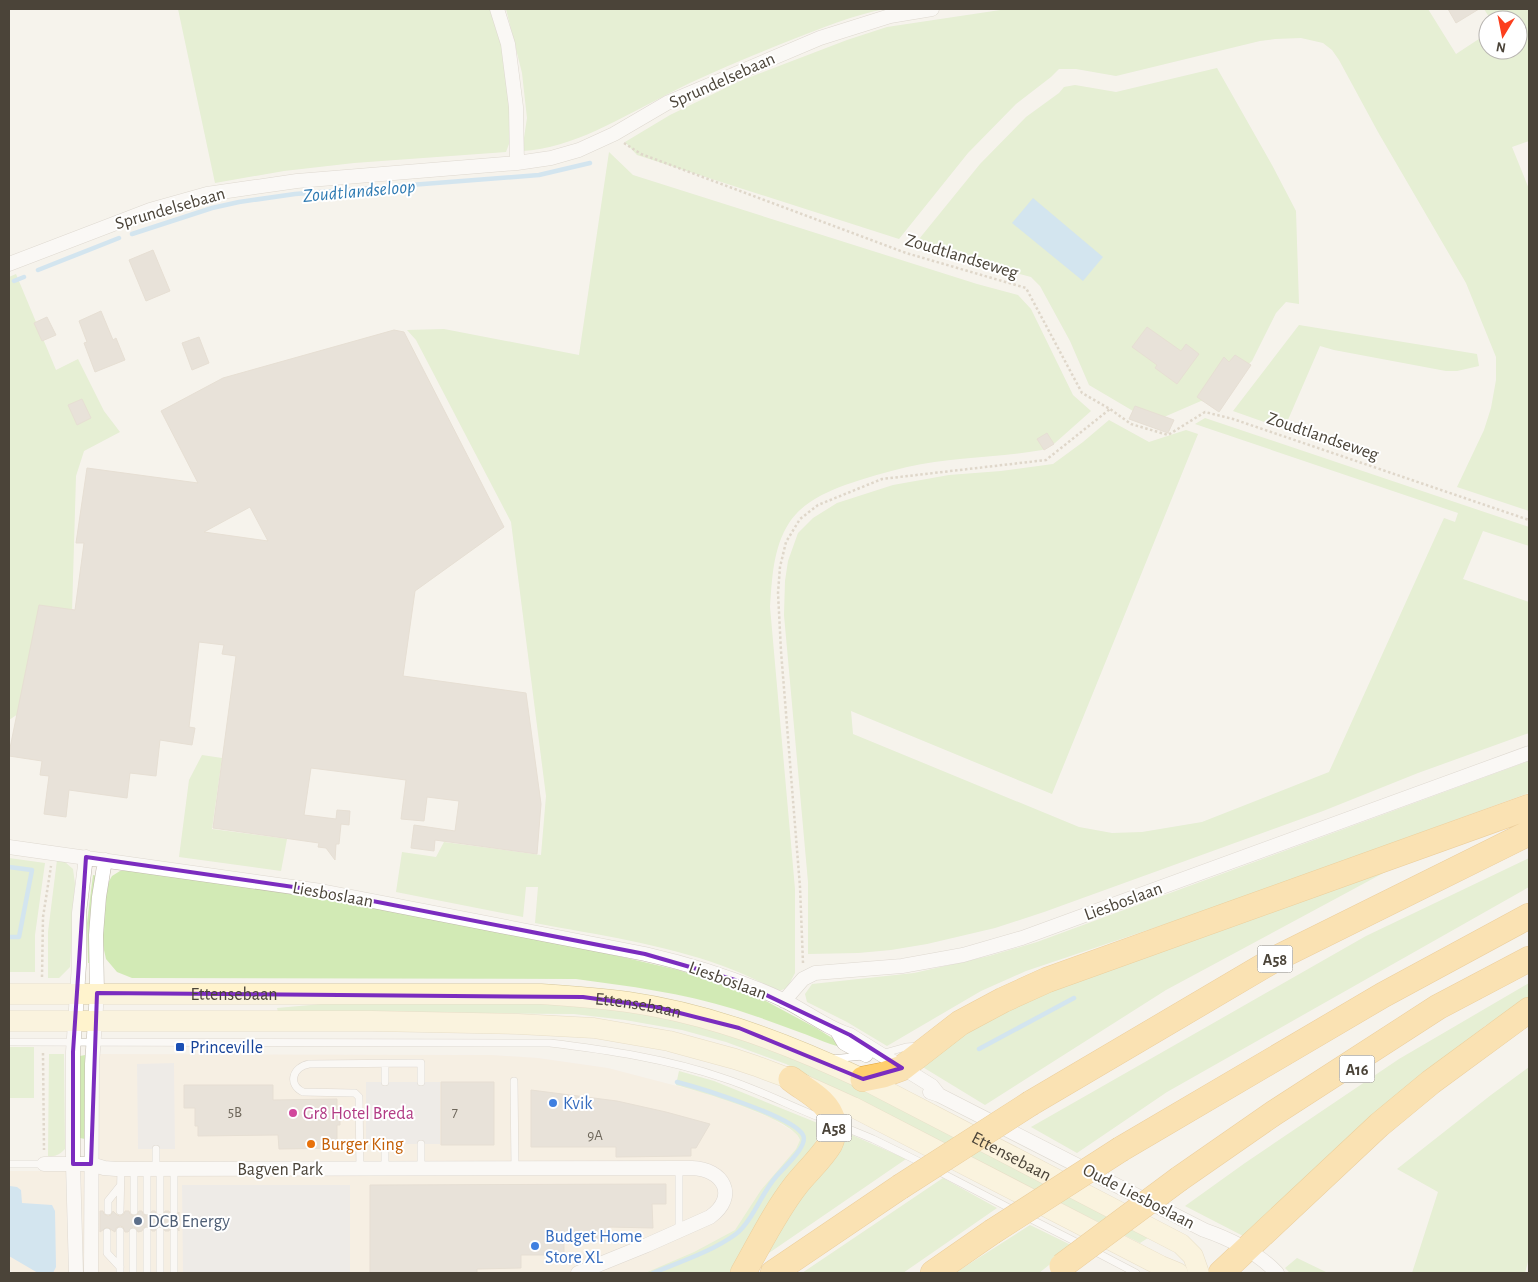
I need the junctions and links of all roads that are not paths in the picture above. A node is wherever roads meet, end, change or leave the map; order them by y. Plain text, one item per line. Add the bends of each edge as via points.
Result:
1 (497, 9) edge
2 (932, 9) edge
3 (517, 163) junction
4 (9, 264) edge
5 (1529, 753) edge
6 (1529, 807) edge
7 (1529, 833) edge
8 (9, 846) edge
9 (86, 857) junction
10 (105, 860) junction
11 (1529, 916) edge
12 (1529, 960) edge
13 (87, 993) junction
14 (9, 994) edge
15 (784, 1001) junction
16 (1529, 1010) edge
17 (9, 1020) edge
18 (85, 1021) junction
19 (9, 1042) edge
20 (74, 1042) junction
21 (93, 1042) junction
22 (381, 1064) junction
23 (881, 1066) junction
24 (791, 1079) junction
25 (514, 1081) dead end
26 (385, 1082) dead end
27 (421, 1082) dead end
28 (833, 1123) junction
29 (385, 1144) dead end
30 (421, 1144) dead end
31 (156, 1149) dead end
32 (9, 1164) edge
33 (44, 1164) joint
34 (72, 1164) junction
35 (91, 1164) junction
36 (385, 1168) junction
37 (421, 1168) junction
38 (515, 1168) junction
39 (679, 1168) junction
40 (149, 1169) junction
41 (360, 1169) junction
42 (120, 1186) junction
43 (108, 1211) dead end
44 (120, 1211) dead end
45 (134, 1211) dead end
46 (147, 1211) dead end
47 (160, 1211) dead end
48 (174, 1211) dead end
49 (147, 1231) dead end
50 (174, 1231) dead end
51 (679, 1231) junction
52 (108, 1232) dead end
53 (120, 1232) dead end
54 (134, 1232) dead end
55 (160, 1232) dead end
56 (1243, 1254) junction
57 (120, 1270) edge
58 (1065, 1271) edge
59 (76, 1273) edge
60 (91, 1273) edge
61 (133, 1273) edge
62 (147, 1273) edge
63 (160, 1273) edge
64 (174, 1273) edge
65 (578, 1273) edge
66 (743, 1273) edge
67 (773, 1273) edge
68 (933, 1273) edge
69 (1136, 1273) edge
70 (1178, 1273) edge
71 (1199, 1273) edge
72 (1221, 1273) edge
73 (1270, 1273) edge
74 (1277, 1273) edge

1 - 3 street via 508,44 516,107
2 - 3 street, Sprundelsebaan via 882,19 820,38 668,103 579,150
3 - 4 street, Sprundelsebaan via 297,181 207,194 150,210
5 - 15 street, Liesboslaan via 1022,938 963,955 902,966 815,973 803,979
6 - 23 highway via 1047,980 960,1023 932,1046
7 - 67 highway, A58, bridge via 1277,958 1031,1103
8 - 9 street, Liesboslaan
9 - 10 street, Liesboslaan
9 - 13 street via 79,913
10 - 13 street
10 - 15 street, Liesboslaan via 320,891 645,954 735,980
11 - 68 highway, bridge via 1383,994 1121,1149
12 - 58 highway, bridge via 1438,1007 1274,1113
13 - 14 main road, Ettensebaan
13 - 18 street
13 - 18 street
13 - 23 main road, Ettensebaan via 583,997 638,1004 717,1022 758,1034 822,1060
15 - 23 street, Oude Liesboslaan via 850,1035
16 - 56 highway via 1379,1125
17 - 18 main road, Ettensebaan
18 - 20 street
18 - 21 street
18 - 24 main road, Ettensebaan via 372,1021 572,1026 691,1046
19 - 20 lane
20 - 21 lane
20 - 34 street
21 - 28 lane via 550,1043 612,1052 711,1074
21 - 35 street
22 - 26 lane
22 - 27 lane via 421,1064
22 - 41 lane via 306,1064 298,1068 294,1078 296,1087 303,1092 357,1095
23 - 56 street, Oude Liesboslaan via 1204,1230 1220,1245
23 - 71 main road, Ettensebaan via 1182,1244 1193,1256
24 - 28 highway, A58 via 820,1100
24 - 70 main road, Ettensebaan via 886,1123
25 - 38 lane
28 - 66 highway, A58 via 830,1144 784,1203
28 - 69 lane via 894,1148
29 - 36 lane
30 - 37 lane
31 - 40 lane
32 - 33 lane, Bagven Park
33 - 34 street, Bagven Park
34 - 35 street, Bagven Park
34 - 59 street
35 - 40 street, Bagven Park via 104,1168
35 - 60 street
36 - 37 street, Bagven Park
36 - 41 street, Bagven Park
37 - 38 street, Bagven Park
38 - 39 street, Bagven Park
39 - 51 lane
39 - 51 street, Bagven Park via 706,1170 722,1182 726,1193 722,1206 714,1213
40 - 41 street, Bagven Park
40 - 42 lane
40 - 45 lane
40 - 46 lane
40 - 47 lane
40 - 48 lane
42 - 43 lane via 108,1201
42 - 44 lane
49 - 62 lane
50 - 64 lane
51 - 65 street, Bagven Park
52 - 57 lane via 108,1253
53 - 57 lane
54 - 61 lane
55 - 63 lane
56 - 72 highway
56 - 73 street, Oude Liesboslaan
56 - 74 street, Oude Liesboslaan via 1269,1264

